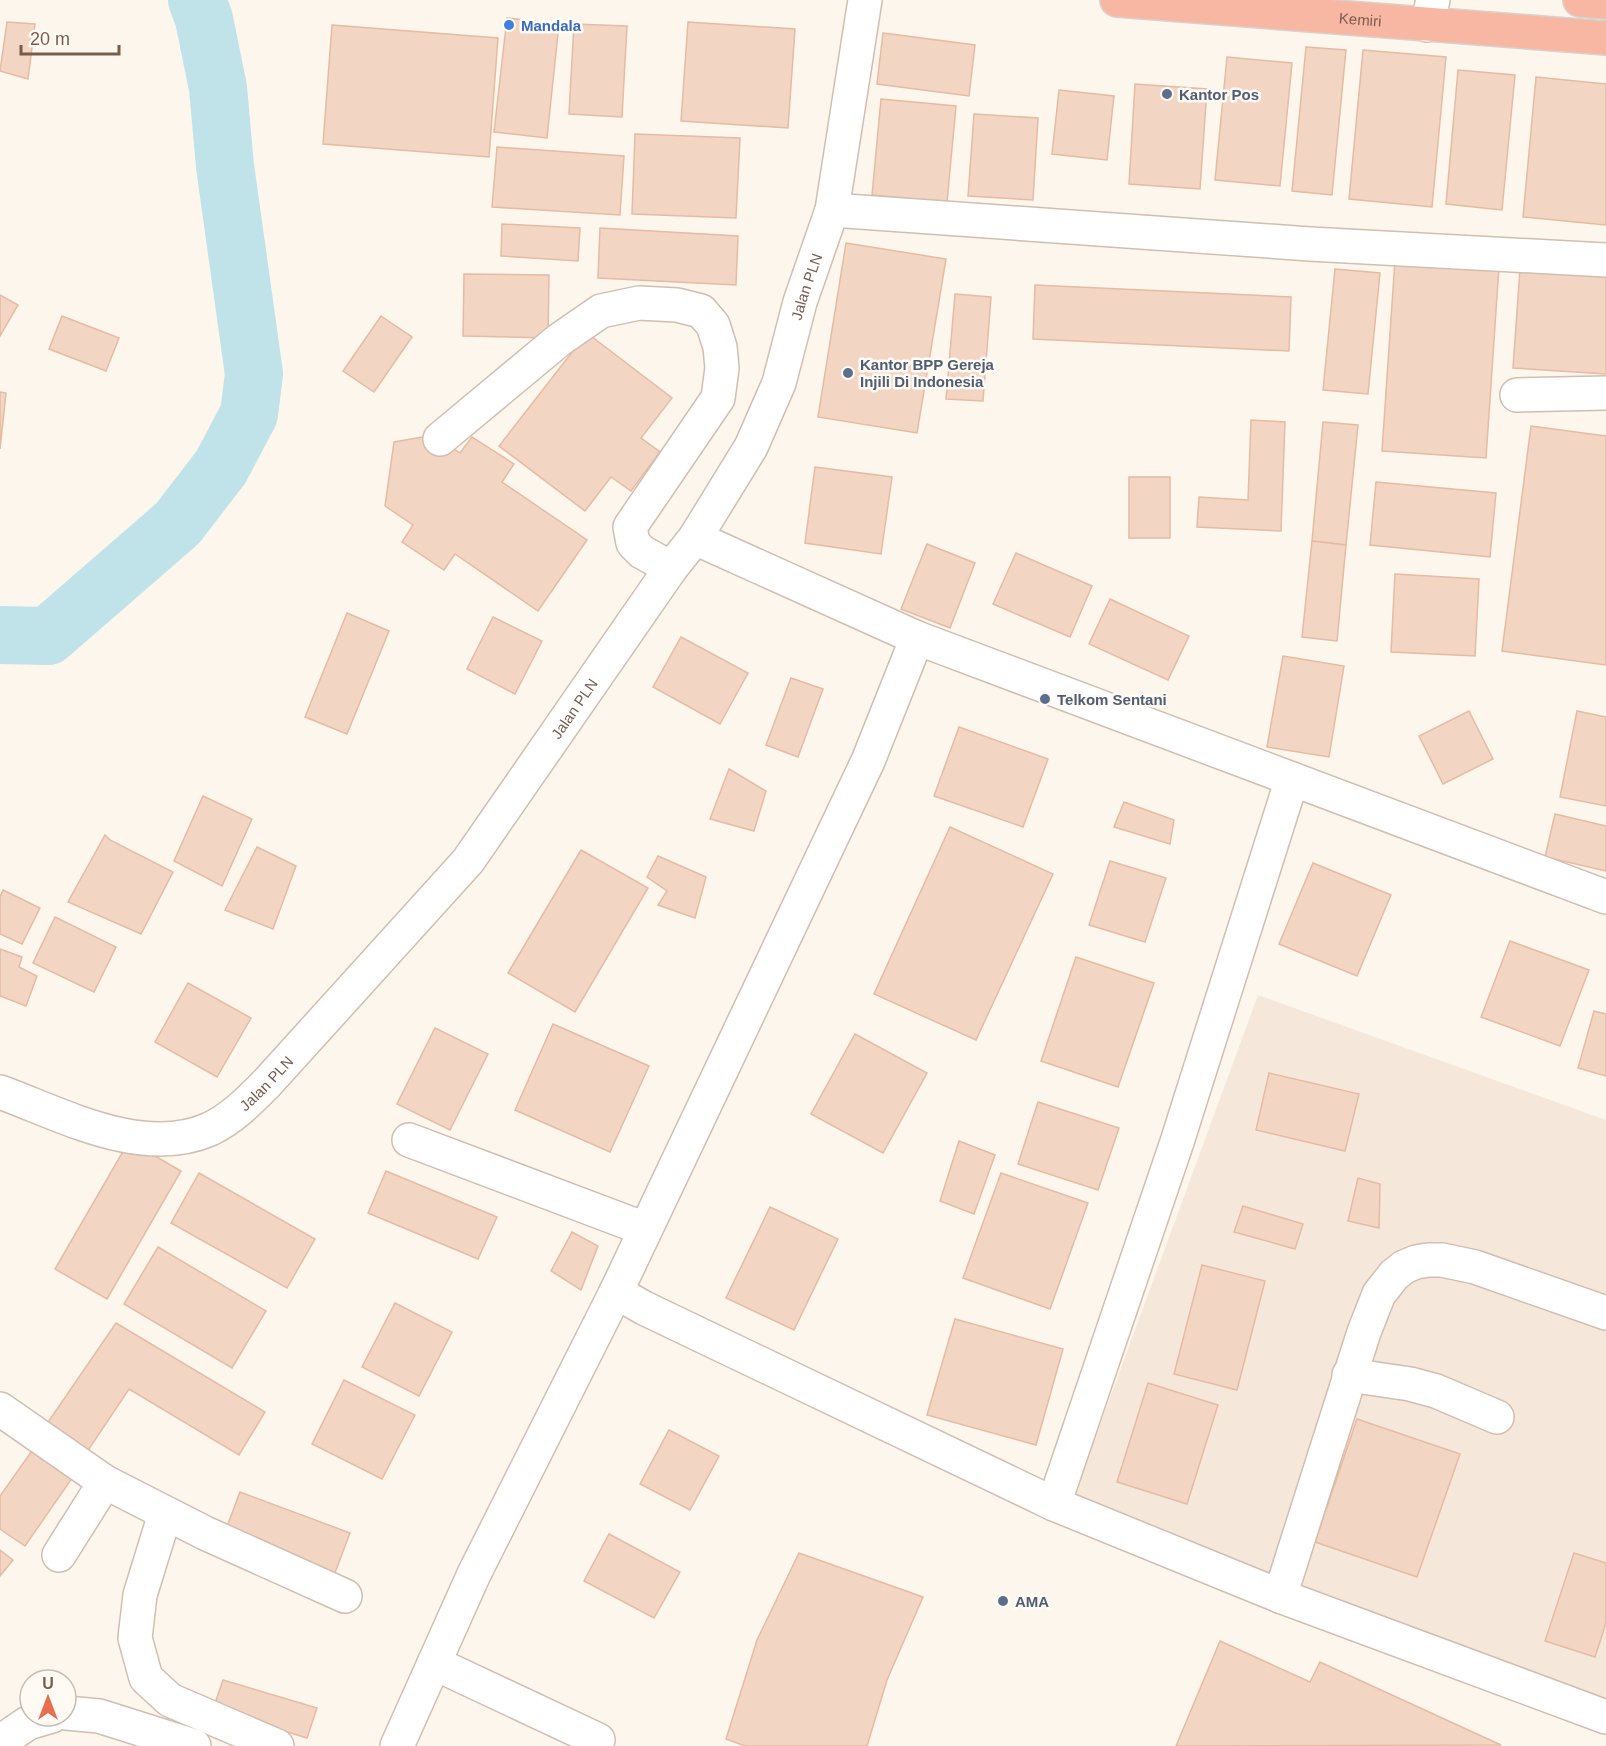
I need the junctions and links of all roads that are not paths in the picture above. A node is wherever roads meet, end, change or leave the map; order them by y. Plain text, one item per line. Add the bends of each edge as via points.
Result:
1 (865, 0) edge
2 (1117, 0) edge
3 (1580, 0) edge
4 (1606, 2) edge
5 (1430, 13) edge
6 (1606, 38) edge
7 (832, 210) junction
8 (1606, 260) edge
9 (1606, 393) edge
10 (1517, 395) dead end
11 (440, 439) dead end
12 (695, 538) junction
13 (671, 568) junction
14 (917, 638) junction
15 (1292, 779) junction
16 (1606, 897) edge
17 (0, 1092) edge
18 (409, 1140) dead end
19 (645, 1229) junction
20 (616, 1292) junction
21 (1606, 1313) edge
22 (1349, 1375) junction
23 (0, 1409) edge
24 (1497, 1417) dead end
25 (105, 1482) junction
26 (1054, 1504) junction
27 (165, 1514) junction
28 (59, 1556) dead end
29 (345, 1596) dead end
30 (1280, 1596) junction
31 (434, 1663) junction
32 (78, 1714) edge
33 (1606, 1717) edge
34 (21, 1728) edge
35 (0, 1742) edge
36 (194, 1746) edge
37 (277, 1746) edge
38 (397, 1746) edge
39 (595, 1746) edge

1 - 7 street, Jalan PLN
2 - 5 highway, Kemiri
3 - 4 highway
5 - 6 highway, Kemiri
7 - 8 street
7 - 12 street, Jalan PLN via 800,302 779,383 751,447
9 - 10 street
11 - 13 street via 559,340 602,311 639,303 701,311 713,325 720,347 718,398 630,527 633,543
12 - 13 street, Jalan PLN
12 - 14 street
13 - 17 street, Jalan PLN via 468,861 235,1114 210,1129 171,1139 139,1139
14 - 15 street
14 - 19 street via 868,761
15 - 16 street
15 - 26 street via 1177,1142
18 - 19 street
19 - 20 street
20 - 26 street
20 - 31 street via 474,1574
21 - 22 street via 1475,1267 1442,1260 1416,1262 1394,1275 1379,1294
22 - 24 street via 1436,1391
22 - 30 street
23 - 25 street
25 - 27 street
25 - 28 street
26 - 30 street
27 - 29 street
27 - 37 street via 140,1594 135,1638 146,1678 170,1700
30 - 33 street
31 - 38 street
31 - 39 street via 598,1740
32 - 36 street via 99,1716
34 - 35 street

